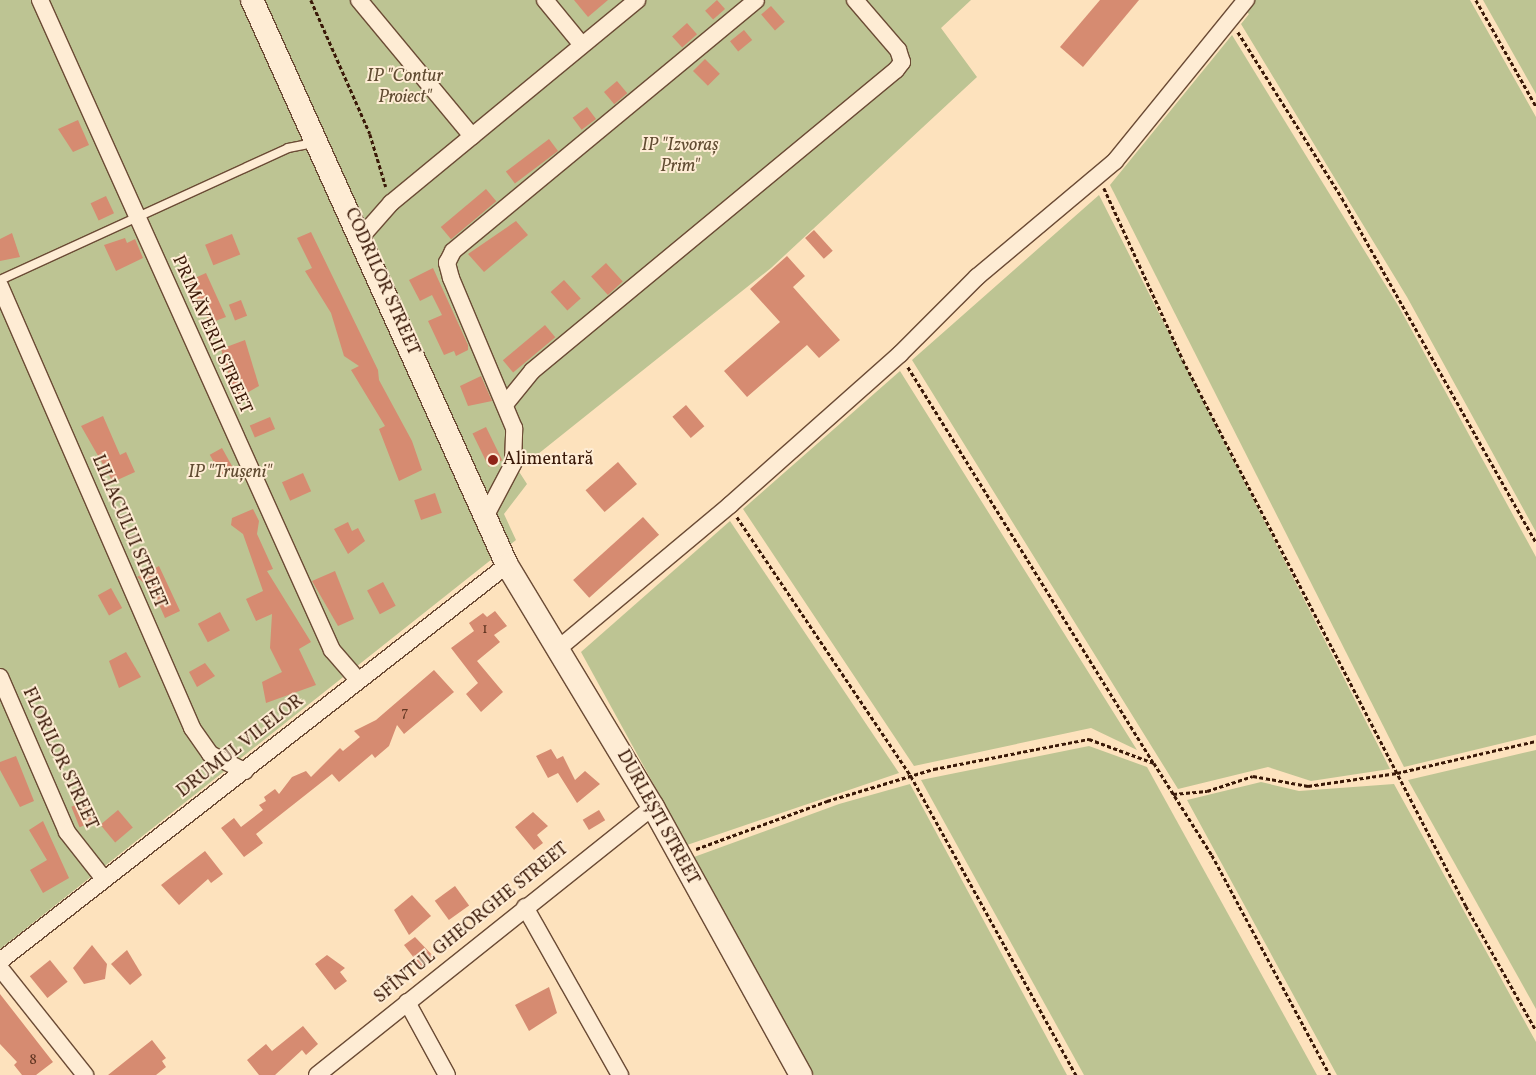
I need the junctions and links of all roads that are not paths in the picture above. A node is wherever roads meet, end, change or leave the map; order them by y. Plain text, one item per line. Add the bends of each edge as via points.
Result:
1 (40, 0) edge
2 (252, 0) edge
3 (359, 0) edge
4 (545, 0) edge
5 (637, 0) edge
6 (756, 0) edge
7 (855, 0) edge
8 (1246, 0) edge
9 (582, 45) junction
10 (472, 136) junction
11 (317, 143) junction
12 (137, 221) junction
13 (362, 236) junction
14 (0, 280) edge
15 (0, 286) edge
16 (507, 402) junction
17 (485, 517) junction
18 (507, 565) junction
19 (559, 648) junction
20 (0, 678) edge
21 (357, 679) junction
22 (245, 771) junction
23 (653, 806) junction
24 (104, 879) junction
25 (525, 907) junction
26 (0, 962) edge
27 (0, 968) edge
28 (407, 1002) junction
29 (85, 1075) edge
30 (317, 1075) edge
31 (447, 1075) edge
32 (620, 1075) edge
33 (801, 1075) edge

1 - 12 street, PRIMĂVERII STREET
2 - 11 street, CODRILOR STREET
3 - 10 street
4 - 9 street
5 - 9 street
6 - 16 street via 453,251 446,263 451,278
7 - 16 street via 898,50 902,62 896,70 532,371
8 - 19 street via 1098,175 977,277 900,354 730,505
9 - 10 street
10 - 13 street via 391,203
11 - 12 lane via 288,148
11 - 13 street, CODRILOR STREET
12 - 14 lane
12 - 21 street, PRIMĂVERII STREET via 332,650
13 - 17 street, CODRILOR STREET
15 - 22 street, LILIACULUI STREET via 192,728 210,754
16 - 17 street via 514,428 512,464
17 - 18 street, CODRILOR STREET
18 - 19 street, DURLEȘTI STREET
18 - 21 street, DRUMUL VILELOR
19 - 23 street, DURLEȘTI STREET
20 - 24 street, FLORILOR STREET via 67,832
21 - 22 street, DRUMUL VILELOR
22 - 24 street, DRUMUL VILELOR
23 - 25 street, SFÎNTUL GHEORGHE STREET
23 - 33 street, DURLEȘTI STREET
24 - 26 street, DRUMUL VILELOR
25 - 28 street, SFÎNTUL GHEORGHE STREET
25 - 32 street
27 - 29 street
28 - 30 street, SFÎNTUL GHEORGHE STREET
28 - 31 street

